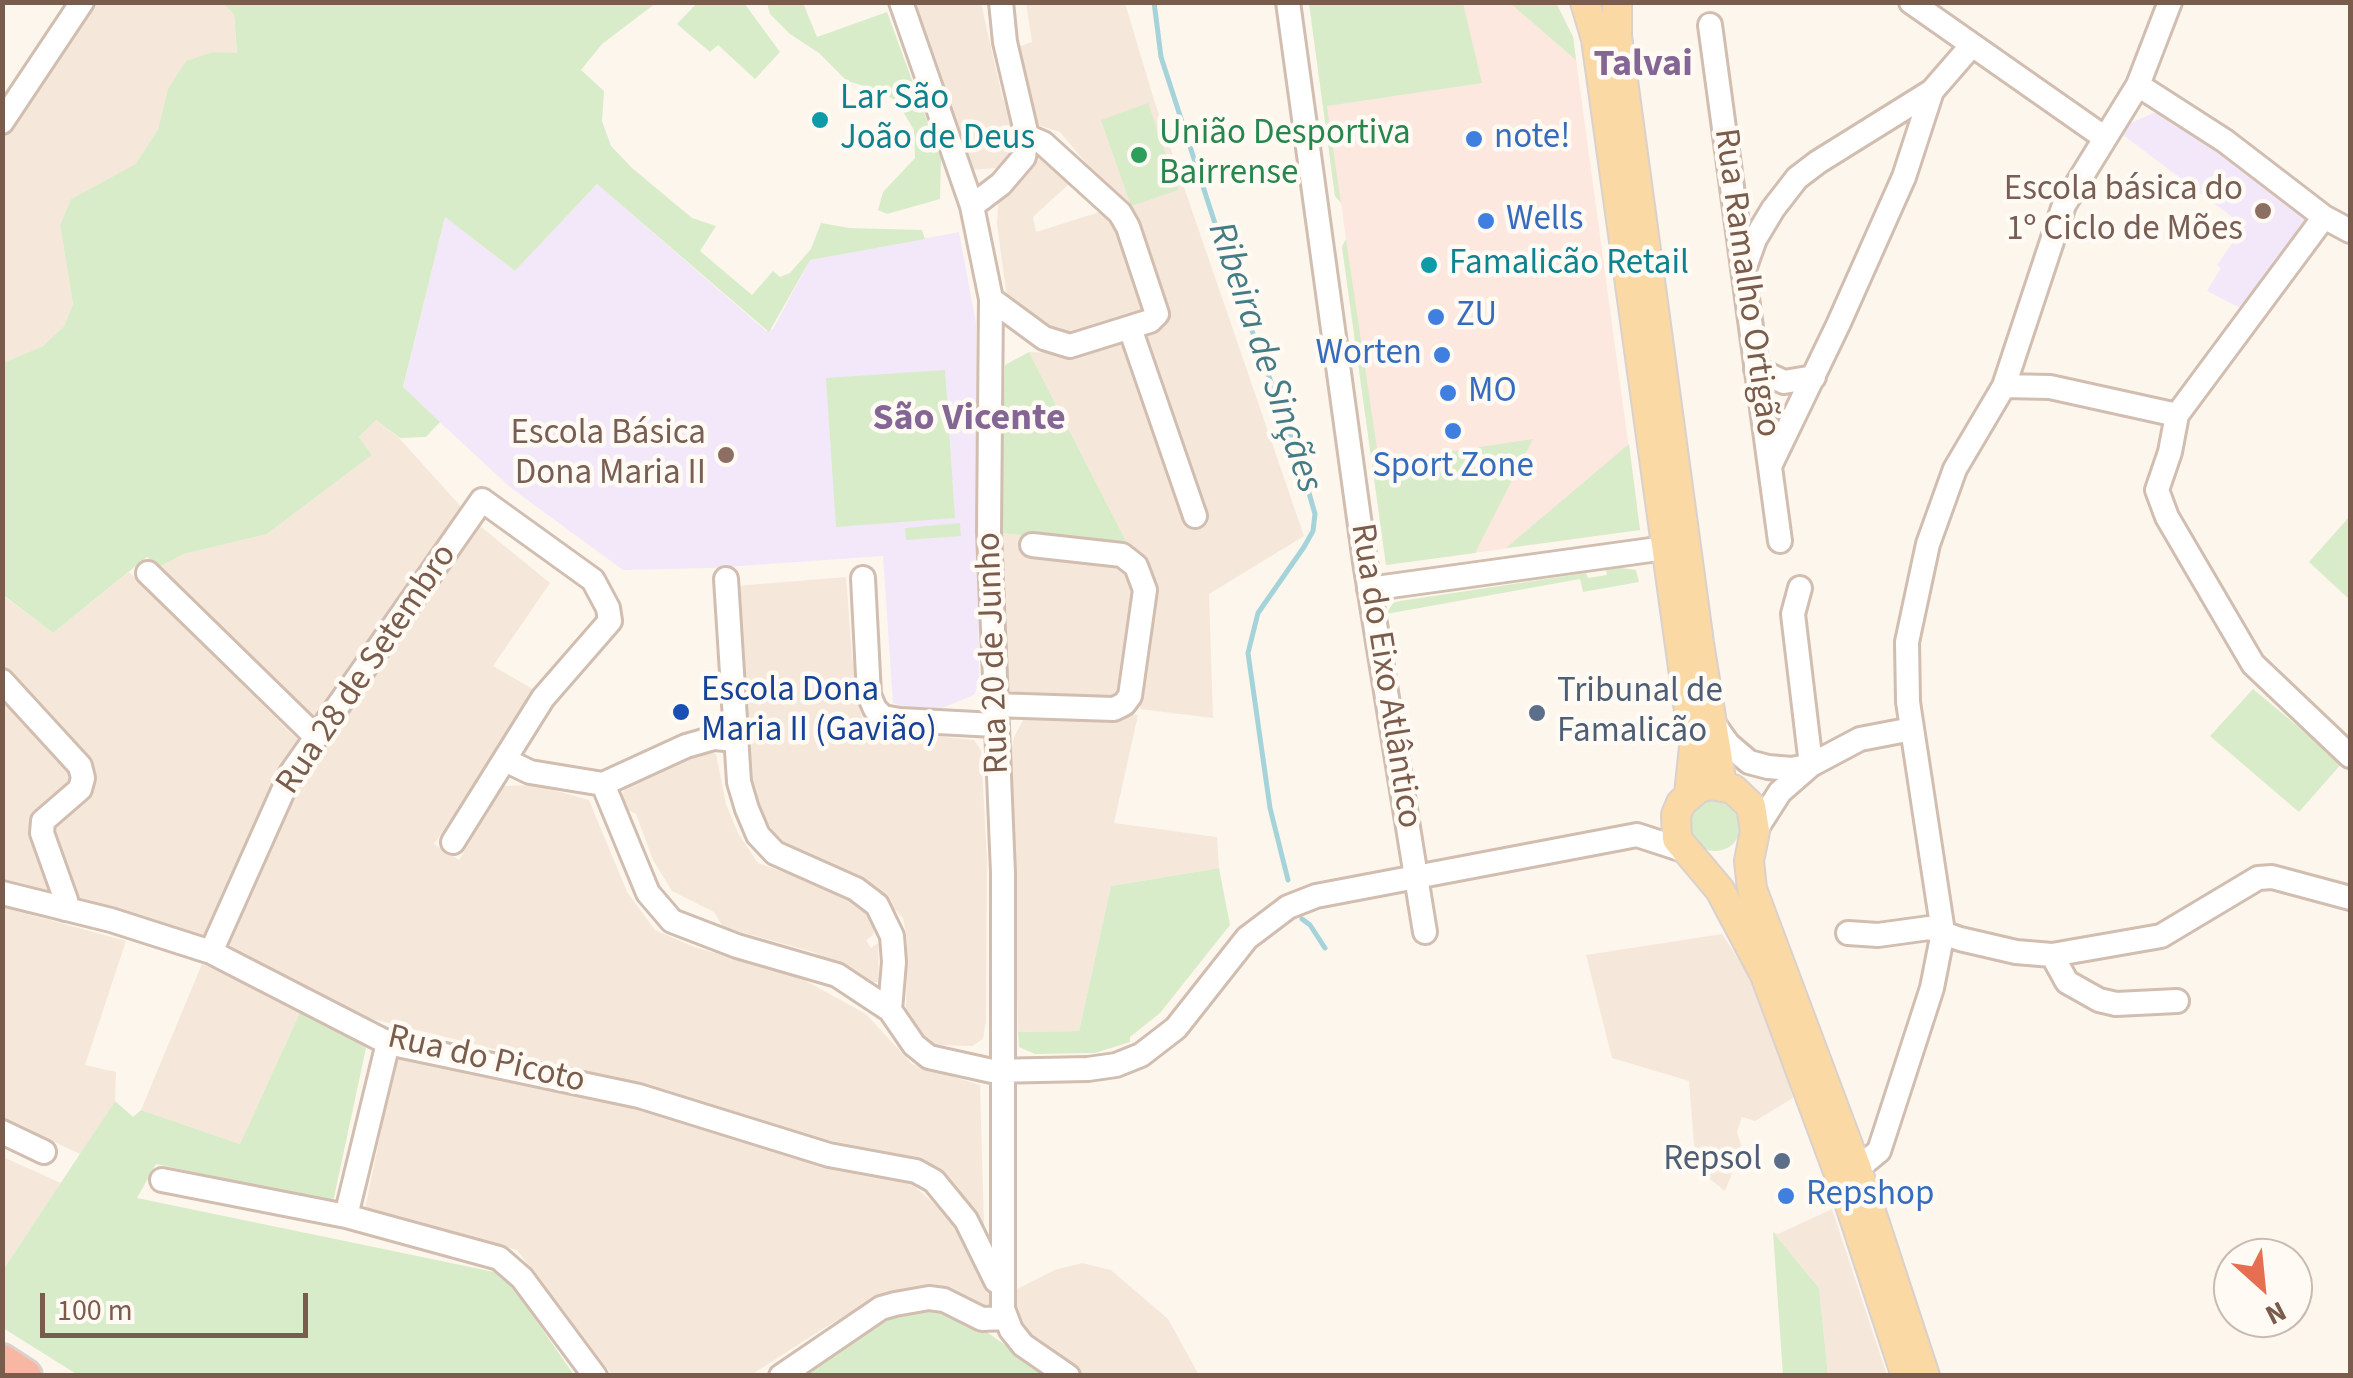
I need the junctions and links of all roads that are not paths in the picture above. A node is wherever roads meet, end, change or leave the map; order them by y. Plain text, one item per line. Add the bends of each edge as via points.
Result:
1 (82, 2) edge
2 (901, 2) edge
3 (1001, 2) edge
4 (1288, 2) edge
5 (1584, 2) edge
6 (1617, 2) edge
7 (1911, 2) edge
8 (2170, 2) edge
9 (1710, 24) dead end
10 (1972, 45) junction
11 (2138, 85) junction
12 (1932, 92) junction
13 (4, 119) edge
14 (1868, 132) junction
15 (1027, 136) junction
16 (2105, 138) junction
17 (1912, 151) junction
18 (1736, 204) junction
19 (972, 206) junction
20 (1772, 209) junction
21 (2324, 218) junction
22 (2350, 231) edge
23 (1743, 272) junction
24 (991, 299) junction
25 (1130, 328) junction
26 (1756, 368) junction
27 (1814, 377) junction
28 (2004, 386) junction
29 (2177, 415) junction
30 (1771, 464) junction
31 (1194, 516) dead end
32 (1780, 541) dead end
33 (1032, 544) dead end
34 (1665, 548) junction
35 (148, 573) dead end
36 (863, 578) dead end
37 (726, 579) dead end
38 (1800, 588) dead end
39 (1369, 589) junction
40 (2, 680) edge
41 (994, 716) junction
42 (1712, 722) junction
43 (1912, 729) junction
44 (316, 738) junction
45 (737, 740) junction
46 (2350, 756) edge
47 (505, 760) junction
48 (1811, 765) junction
49 (603, 784) junction
50 (1722, 785) junction
51 (1685, 799) junction
52 (1636, 835) junction
53 (1753, 837) junction
54 (452, 842) dead end
55 (1688, 855) junction
56 (1416, 877) junction
57 (2, 894) edge
58 (2350, 898) edge
59 (64, 909) junction
60 (1425, 932) dead end
61 (1943, 932) junction
62 (1848, 933) dead end
63 (211, 952) junction
64 (2052, 955) junction
65 (2177, 1000) dead end
66 (890, 1010) junction
67 (388, 1043) junction
68 (1004, 1071) junction
69 (2, 1132) edge
70 (44, 1152) dead end
71 (1857, 1169) junction
72 (162, 1180) dead end
73 (346, 1216) junction
74 (966, 1220) junction
75 (1001, 1237) junction
76 (1002, 1294) junction
77 (1006, 1318) junction
78 (2, 1361) edge
79 (26, 1376) edge
80 (595, 1376) edge
81 (781, 1376) edge
82 (1068, 1376) edge
83 (1906, 1376) edge
84 (1925, 1376) edge

1 - 13 street
2 - 19 street, Rua 20 de Junho
3 - 15 street
4 - 39 street, Rua do Eixo Atlântico
5 - 34 main road via 1596,39
6 - 42 main road
7 - 10 street
8 - 11 street
9 - 18 street, Rua Ramalho Ortigão
10 - 12 street
10 - 16 street
11 - 16 street
11 - 21 street via 2225,141
12 - 14 street
12 - 17 street
14 - 17 street via 1896,136
14 - 20 street via 1797,178
15 - 19 street via 1024,157
15 - 25 street via 1097,191 1128,227 1157,314
16 - 28 street via 2064,205
17 - 27 street
18 - 20 street via 1754,212
18 - 23 street, Rua Ramalho Ortigão
19 - 24 street, Rua 20 de Junho
20 - 23 street
21 - 22 street
21 - 29 street
23 - 26 street, Rua Ramalho Ortigão
24 - 25 street via 1058,344 1084,344
24 - 41 street, Rua 20 de Junho
25 - 31 street
26 - 27 street via 1784,382
26 - 30 street, Rua Ramalho Ortigão
27 - 30 street
28 - 29 street via 2050,388
28 - 43 street via 1955,469 1932,532 1907,642
29 - 46 street via 2157,490 2168,517 2254,664
30 - 32 street, Rua Ramalho Ortigão
33 - 41 street via 1122,554 1136,566 1145,590 1130,696 1114,709
34 - 39 street
34 - 51 main road via 1694,747
35 - 44 street
36 - 41 street via 875,709 900,720
37 - 45 street
38 - 48 street via 1793,614
39 - 56 street, Rua do Eixo Atlântico
40 - 59 street via 80,766 80,789 43,821
41 - 68 street, Rua 20 de Junho
42 - 48 street via 1749,762
42 - 50 main road
43 - 48 street via 1860,738
43 - 61 street
44 - 47 street, Rua 28 de Setembro via 482,500 593,580 610,621 543,698
44 - 63 street, Rua 28 de Setembro via 291,773
45 - 49 street via 686,746
45 - 66 street via 739,782 758,835 790,862 868,896 887,922 894,962
47 - 49 street via 530,772
47 - 54 street
48 - 53 street via 1780,792
49 - 66 street via 648,893 672,921 838,976
50 - 51 main road via 1699,788
50 - 53 main road via 1751,806
51 - 52 street
51 - 55 main road via 1674,827
52 - 55 street
52 - 56 street
53 - 55 main road via 1743,854 1719,866
53 - 71 main road via 1749,873 1756,902
55 - 83 main road via 1727,901 1766,974
56 - 60 street, Rua do Eixo Atlântico
56 - 68 street via 1316,896 1263,923 1176,1028 1141,1055 1088,1069
57 - 59 street, Rua do Picoto
58 - 64 street via 2258,878 2162,936
59 - 63 street, Rua do Picoto
61 - 62 street
61 - 64 street
61 - 71 street via 1932,988 1879,1151
63 - 67 street, Rua do Picoto
64 - 65 street via 2068,982 2099,1000
66 - 68 street via 929,1057
67 - 73 street
67 - 74 street, Rua do Picoto via 638,1096 829,1155 916,1171 934,1181
68 - 75 street, Rua 20 de Junho
69 - 70 street
71 - 84 main road
72 - 73 street
73 - 80 street via 505,1262
74 - 75 street, Rua do Picoto
74 - 76 street, Rua do Picoto
75 - 76 street, Rua 20 de Junho
76 - 77 street, Rua 20 de Junho
77 - 81 street via 982,1319 929,1298 895,1304
77 - 82 street via 1022,1345
78 - 79 highway

